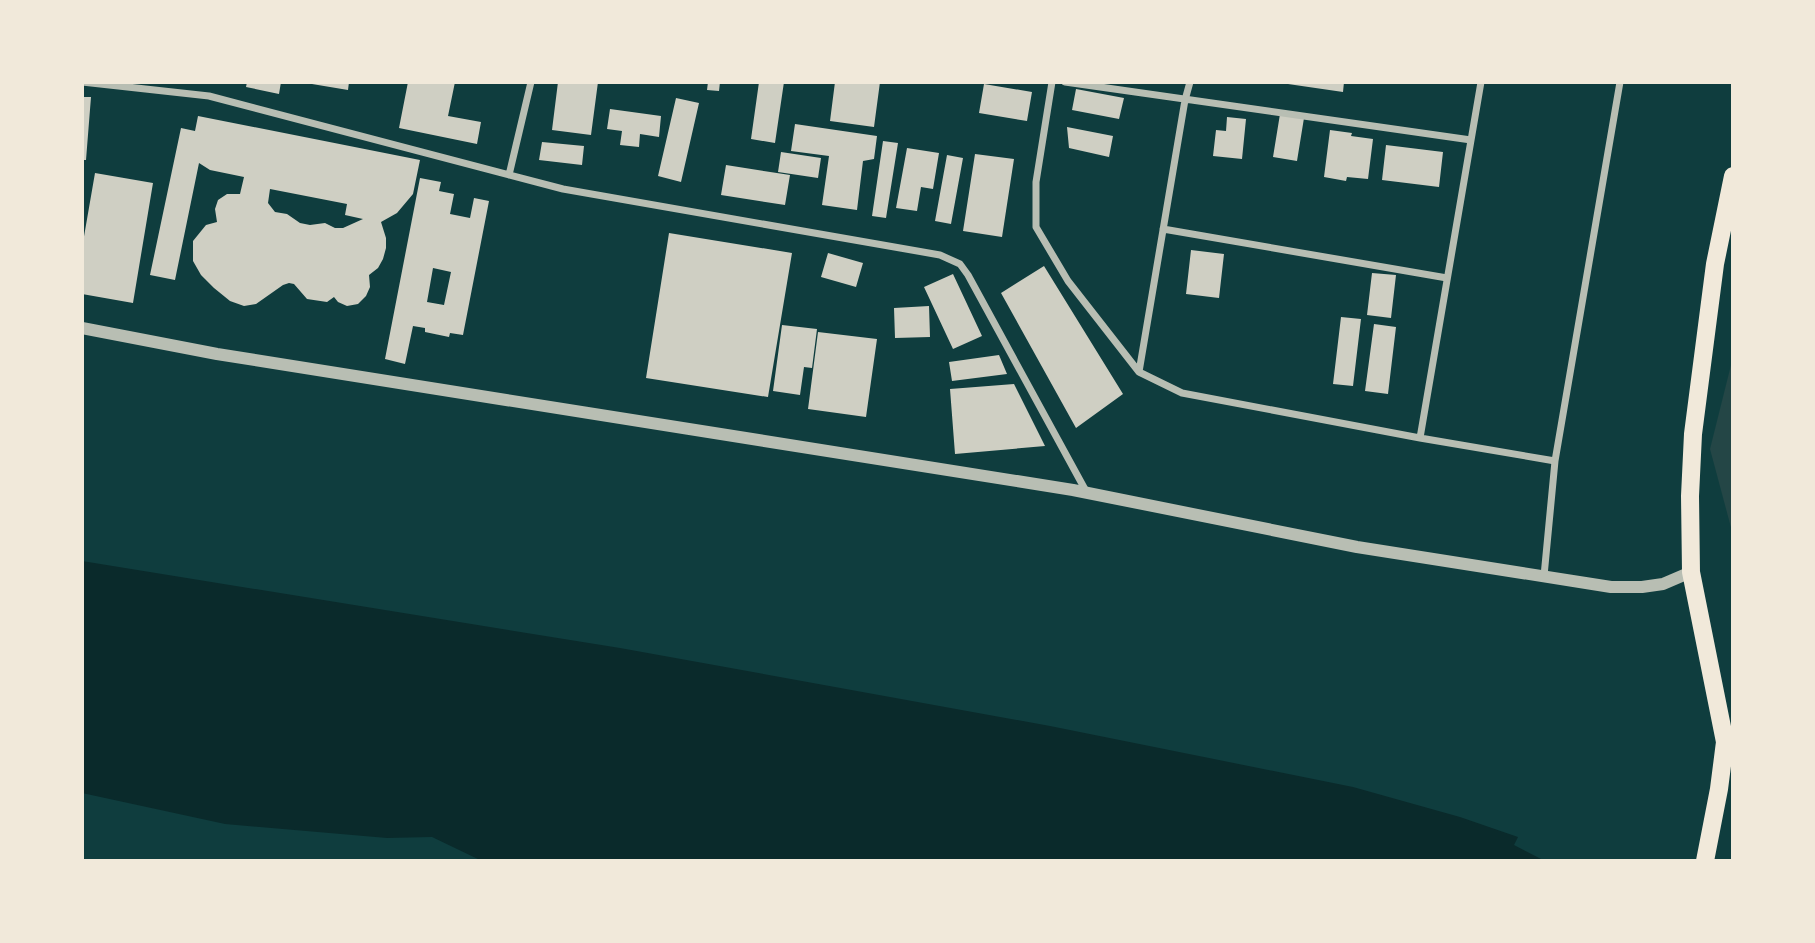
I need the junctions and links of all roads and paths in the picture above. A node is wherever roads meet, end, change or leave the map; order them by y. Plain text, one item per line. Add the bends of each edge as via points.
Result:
1 (82, 82) edge
2 (531, 82) edge
3 (1052, 82) edge
4 (1065, 82) edge
5 (1190, 82) edge
6 (1481, 82) edge
7 (1620, 82) edge
8 (1185, 100) junction
9 (1471, 140) junction
10 (509, 175) junction
11 (1733, 176) edge
12 (1163, 229) junction
13 (1447, 278) junction
14 (82, 328) edge
15 (1139, 372) junction
16 (1420, 438) junction
17 (1555, 461) junction
18 (1087, 493) junction
19 (1691, 572) junction
20 (1544, 576) junction
21 (1729, 743) edge
22 (1705, 861) edge

1 - 10 street via 209,96
2 - 10 street
3 - 15 street via 1036,182 1036,227 1068,281
4 - 8 street
5 - 8 street
6 - 9 street
7 - 17 street
8 - 9 street
8 - 12 street
9 - 13 street
10 - 18 street via 563,189 940,256 960,264
11 - 19 main road via 1715,264 1693,434
12 - 13 street
12 - 15 street
13 - 16 street
14 - 18 street
15 - 16 street via 1182,393
16 - 17 street
17 - 20 street
18 - 20 street via 1357,547
19 - 20 street via 1642,587
19 - 21 main road
21 - 22 main road

